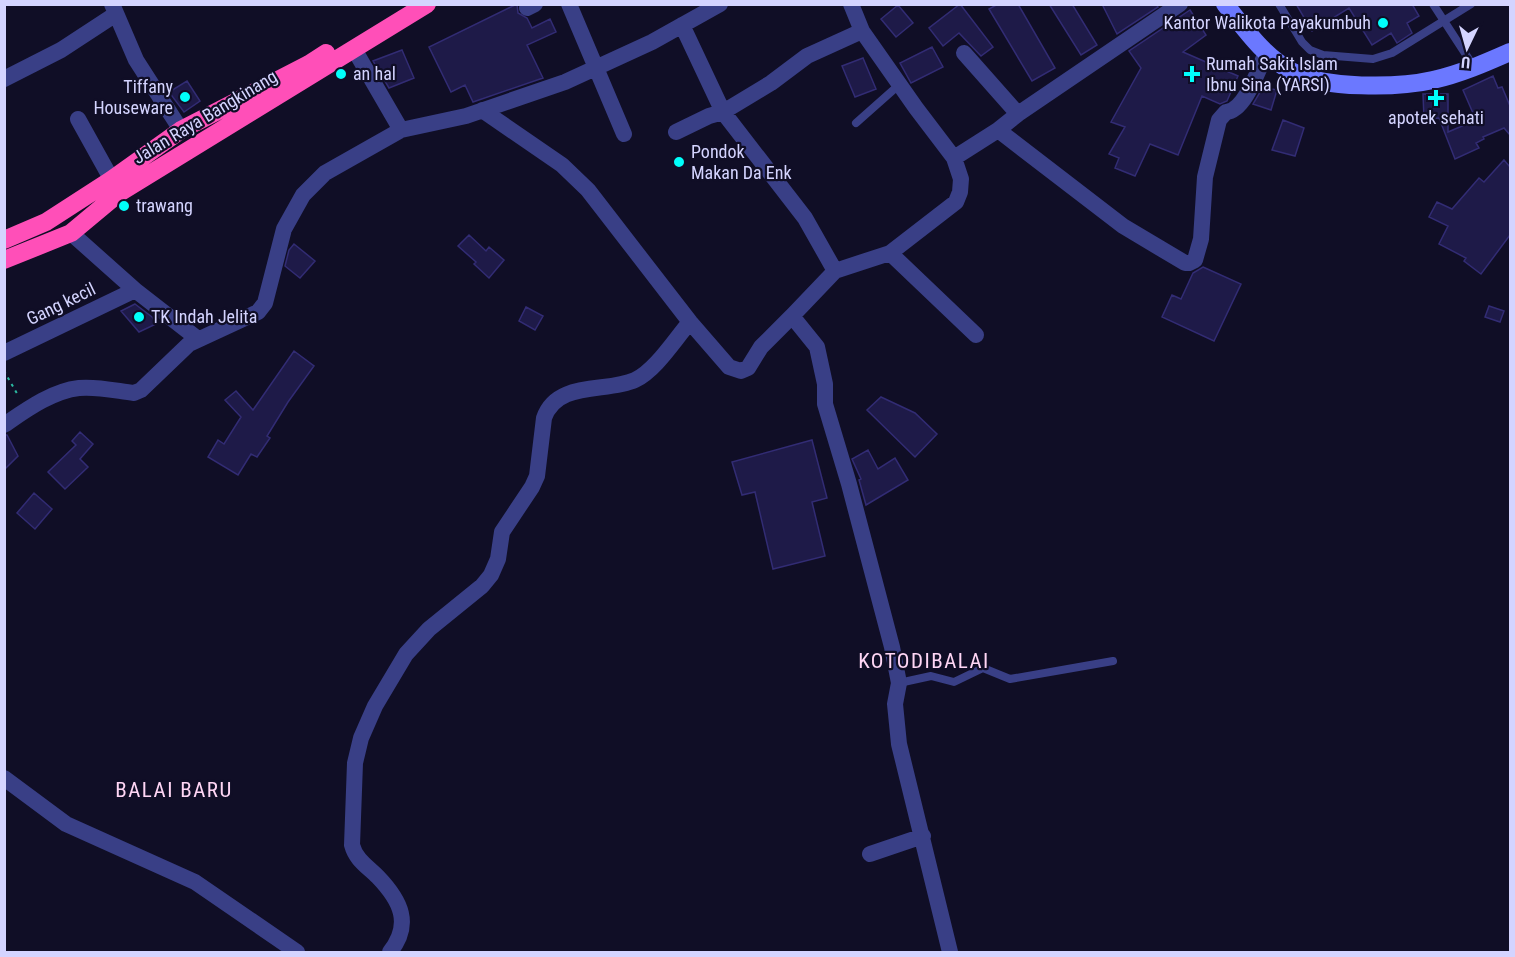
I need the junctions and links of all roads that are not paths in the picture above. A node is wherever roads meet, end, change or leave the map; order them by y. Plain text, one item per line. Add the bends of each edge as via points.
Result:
1 (406, 4) edge
2 (427, 4) edge
3 (570, 4) edge
4 (720, 4) edge
5 (851, 4) edge
6 (1180, 4) edge
7 (1225, 4) edge
8 (1279, 4) edge
9 (1433, 4) edge
10 (1471, 4) edge
11 (114, 9) edge
12 (1444, 21) junction
13 (682, 25) junction
14 (862, 31) junction
15 (354, 49) junction
16 (1510, 52) edge
17 (964, 53) dead end
18 (1266, 53) junction
19 (596, 68) junction
20 (1474, 68) junction
21 (313, 69) junction
22 (4, 79) edge
23 (900, 84) junction
24 (482, 110) junction
25 (723, 112) junction
26 (1018, 114) junction
27 (78, 119) dead end
28 (856, 123) dead end
29 (181, 130) junction
30 (401, 130) junction
31 (998, 130) junction
32 (676, 132) dead end
33 (624, 134) dead end
34 (954, 158) junction
35 (115, 187) junction
36 (71, 233) junction
37 (4, 240) edge
38 (890, 253) junction
39 (4, 260) edge
40 (835, 271) junction
41 (135, 290) junction
42 (792, 316) junction
43 (690, 322) junction
44 (976, 335) dead end
45 (198, 339) junction
46 (4, 353) edge
47 (4, 425) edge
48 (1113, 661) dead end
49 (899, 683) junction
50 (4, 778) edge
51 (923, 836) junction
52 (870, 854) dead end
53 (297, 952) edge
54 (390, 952) edge
55 (950, 952) edge

1 - 21 highway, Jalan Raya Bangkinang via 362,29
2 - 15 highway, Jalan Raya Bangkinang
3 - 19 street
4 - 13 street
5 - 14 street
6 - 26 street
7 - 18 main road
8 - 12 lane via 1302,42 1323,56 1373,59 1392,53
9 - 12 lane
10 - 12 lane
11 - 22 street via 61,50
11 - 29 street via 136,60
12 - 20 lane
13 - 19 street
13 - 25 street
14 - 23 street
14 - 25 street via 807,56 771,84
15 - 21 highway, Jalan Raya Bangkinang
15 - 30 street
16 - 20 main road
17 - 26 street
18 - 20 main road via 1293,72 1315,80 1347,84 1431,80
18 - 31 street via 1241,105 1219,120 1205,177 1201,239 1196,260 1189,263 1123,226
19 - 24 street
19 - 33 street
21 - 29 highway, Jalan Raya Bangkinang
21 - 35 highway, Jalan Raya Bangkinang
23 - 28 lane
23 - 34 street
24 - 30 street
24 - 43 street via 562,165 588,190
25 - 32 street
25 - 40 street via 805,218
26 - 31 street
27 - 35 street
29 - 35 highway, Jalan Raya Bangkinang
30 - 45 street via 325,172 303,195 284,229 265,303 258,312
31 - 34 street
34 - 38 street via 961,179 956,202
35 - 36 highway, Jalan Raya Bangkinang
35 - 37 highway, Jalan Raya Bangkinang
36 - 39 highway, Jalan Raya Bangkinang
36 - 41 street
38 - 40 street
38 - 44 street
40 - 42 street
41 - 45 street
41 - 46 street, Gang kecil
42 - 43 street via 761,347 748,368 741,371 729,367
42 - 49 street via 816,347 825,384 825,404
43 - 54 street via 648,372 620,384 572,393 547,410 537,476 502,532 491,575 406,654 375,706 355,763 352,845 355,856 399,904 402,931
45 - 47 street via 141,390 134,393 81,388 59,393
48 - 49 lane via 1010,679 983,668 954,682 932,676
49 - 51 street via 895,704 899,744
50 - 53 street via 66,824 195,882
51 - 52 street
51 - 55 street

